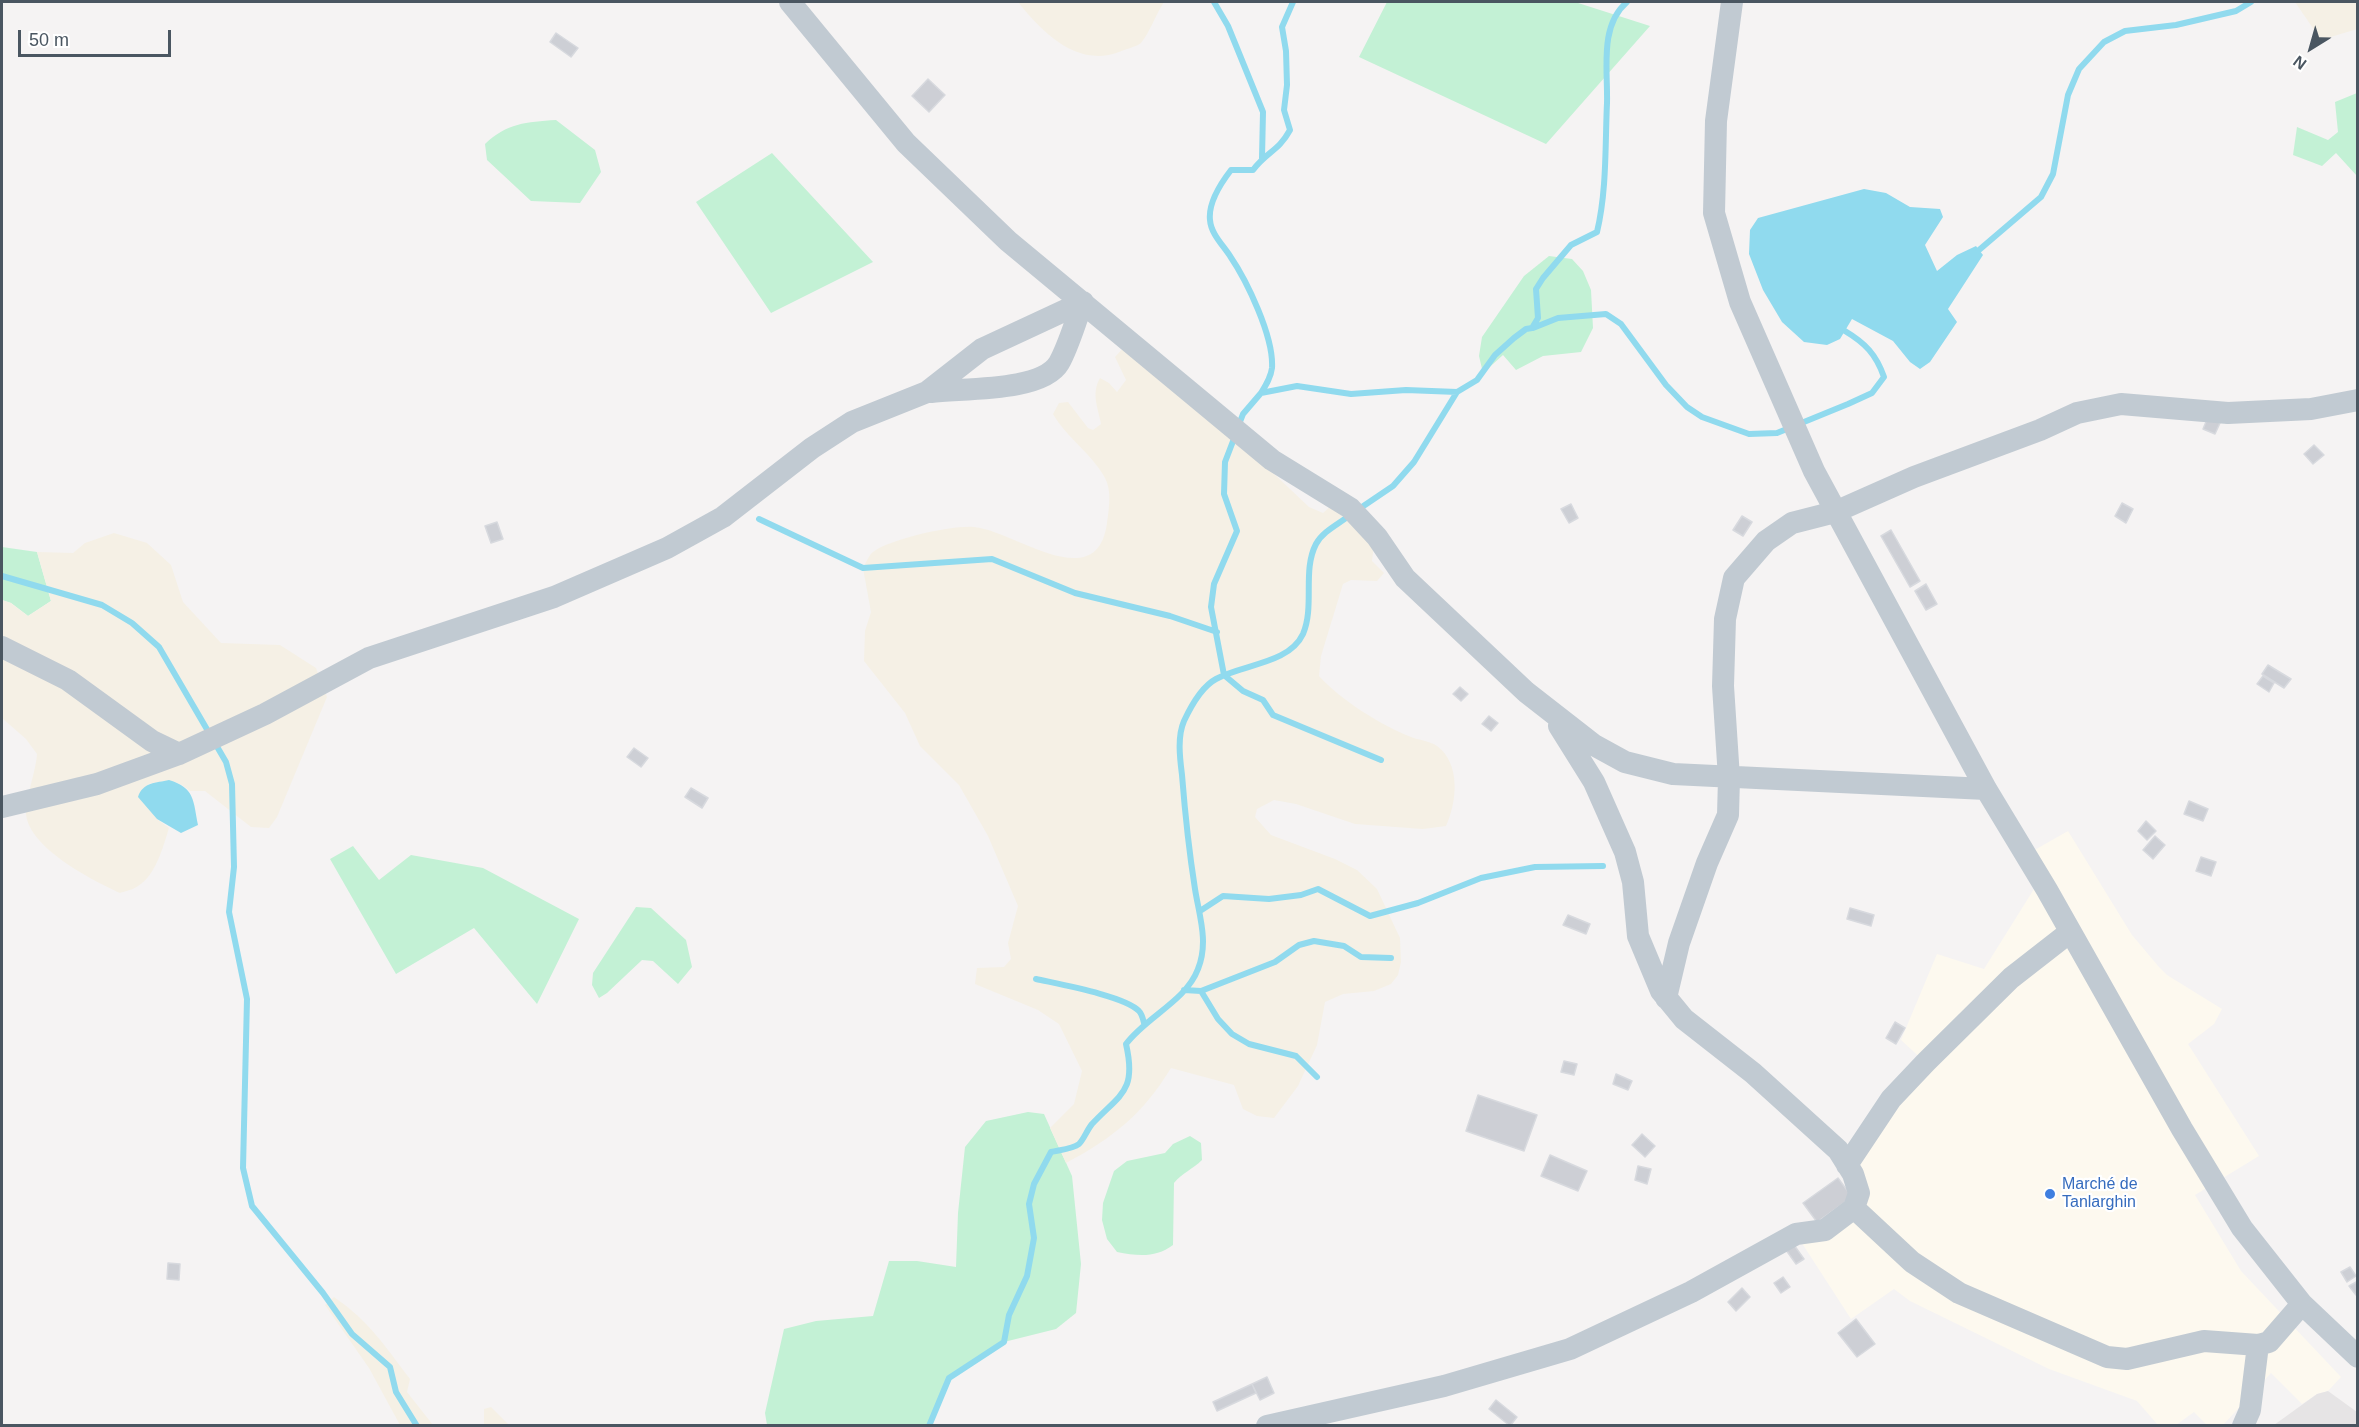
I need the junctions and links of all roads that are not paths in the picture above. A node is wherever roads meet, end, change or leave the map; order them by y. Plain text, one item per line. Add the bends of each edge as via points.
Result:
1 (790, 2) edge
2 (1732, 2) edge
3 (1083, 302) junction
4 (927, 392) junction
5 (2358, 400) edge
6 (1835, 512) junction
7 (2, 647) edge
8 (1549, 710) junction
9 (179, 754) junction
10 (1729, 777) junction
11 (1986, 789) junction
12 (2, 807) edge
13 (2070, 932) junction
14 (1666, 998) junction
15 (1847, 1165) junction
16 (1854, 1208) junction
17 (2302, 1304) junction
18 (2258, 1346) junction
19 (2358, 1357) edge
20 (1267, 1425) edge
21 (2243, 1425) edge

1 - 3 street via 906,143 1008,241
2 - 6 street via 1716,121 1714,213 1740,302
3 - 4 street via 982,349
3 - 4 street via 1058,365 1041,377 1018,385
3 - 8 street via 1272,460 1350,508 1377,537 1405,578
4 - 9 street via 852,422 723,517 667,548 554,597 369,658 265,714
5 - 6 street via 2311,409 2228,413 2121,404 2076,413
6 - 10 street via 1792,523 1766,541 1734,578 1725,619 1723,686
6 - 11 street
7 - 9 street via 68,680 152,741
8 - 10 street via 1594,745 1625,762 1673,774
8 - 14 street via 1594,782 1625,852 1633,882 1638,936 1647,964
9 - 12 street via 97,784
10 - 11 street
10 - 14 street via 1728,815 1679,943
11 - 13 street
13 - 15 street via 2011,978 1926,1062 1891,1099
13 - 17 street via 2242,1228
14 - 15 street via 1684,1019 1813,1126 1838,1150
15 - 16 street via 1859,1194
16 - 18 street via 1912,1262 1959,1293 2107,1357 2127,1359 2204,1341
16 - 20 street via 1825,1230 1796,1234 1691,1292 1570,1349 1444,1386
17 - 18 street via 2269,1342
17 - 19 street
18 - 21 street via 2250,1410

